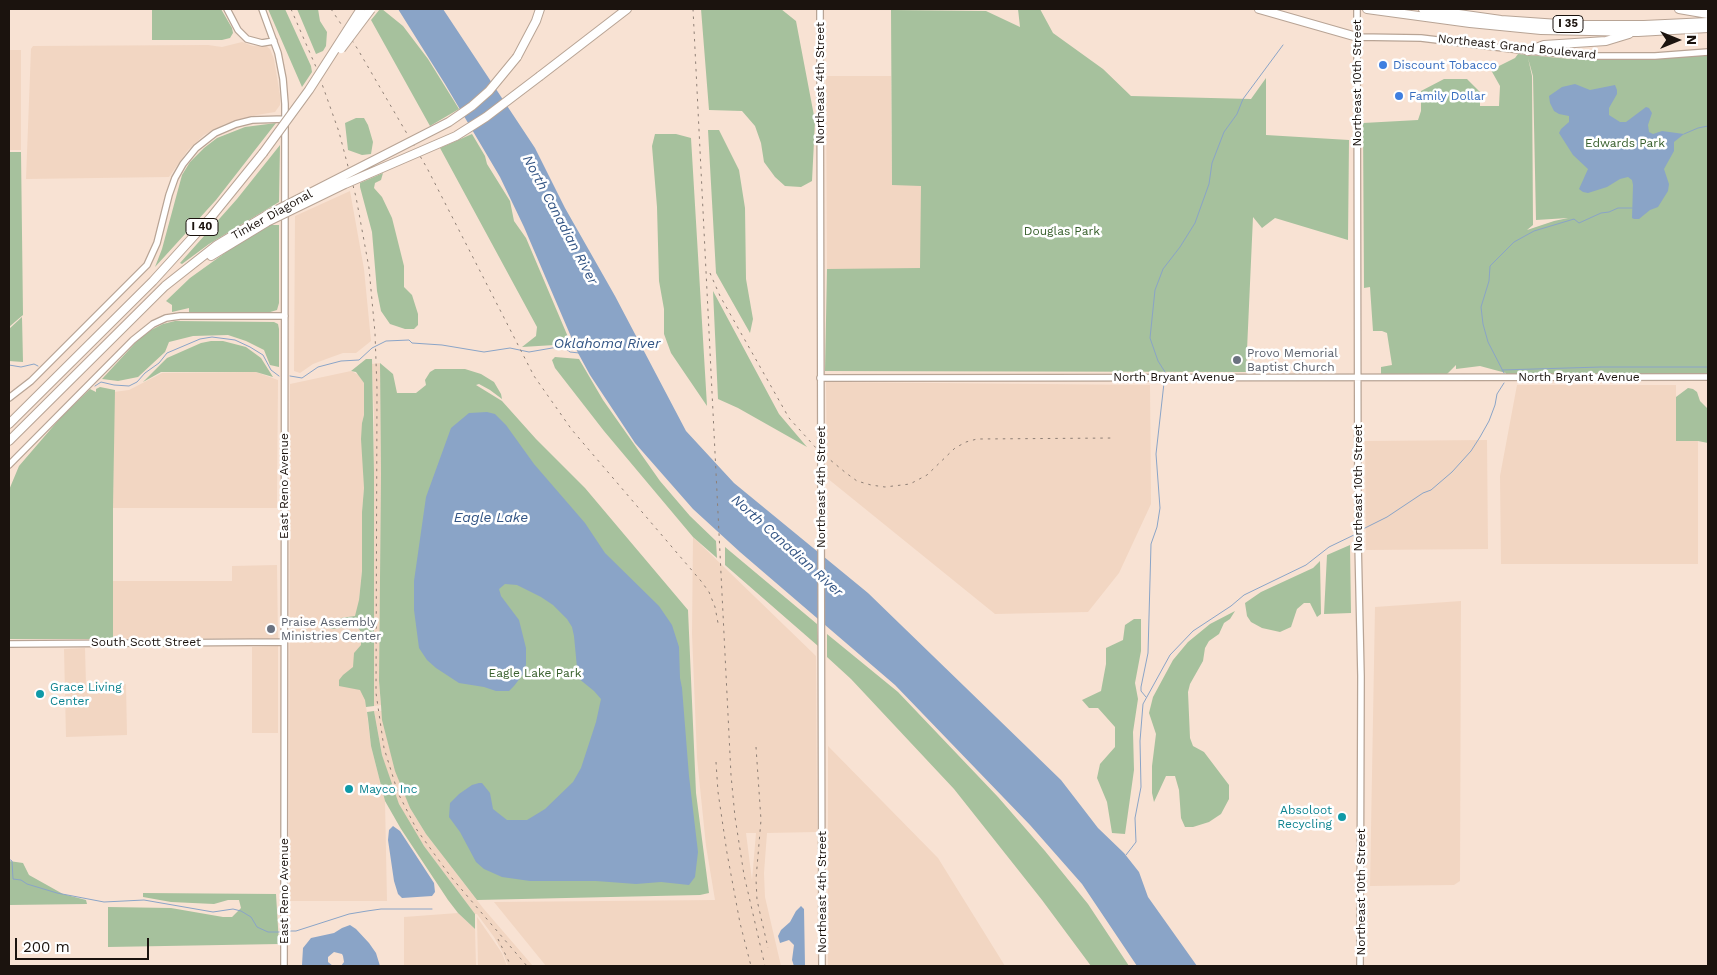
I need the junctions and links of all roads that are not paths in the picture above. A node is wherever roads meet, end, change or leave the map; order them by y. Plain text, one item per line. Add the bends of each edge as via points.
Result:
1 (227, 9) edge
2 (262, 9) edge
3 (361, 9) edge
4 (372, 9) edge
5 (540, 9) edge
6 (627, 9) edge
7 (820, 9) edge
8 (1259, 9) edge
9 (1357, 9) edge
10 (1368, 9) edge
11 (1372, 9) edge
12 (1422, 9) edge
13 (1679, 9) edge
14 (1708, 14) edge
15 (1708, 22) edge
16 (1708, 28) edge
17 (1638, 32) junction
18 (1356, 37) junction
19 (274, 41) junction
20 (1528, 51) junction
21 (1708, 52) edge
22 (309, 90) junction
23 (285, 119) junction
24 (267, 218) junction
25 (285, 316) junction
26 (1357, 377) junction
27 (1708, 377) edge
28 (820, 378) junction
29 (62, 387) junction
30 (9, 398) edge
31 (11, 421) edge
32 (9, 440) edge
33 (9, 448) edge
34 (9, 465) edge
35 (284, 642) junction
36 (9, 644) edge
37 (284, 966) edge
38 (822, 966) edge
39 (1360, 966) edge

1 - 19 street via 246,39 262,43
2 - 19 street, East Reno Avenue
3 - 22 highway, I 40, bridge
4 - 22 highway, bridge
5 - 24 highway, Tinker Diagonal / I 40, bridge via 517,57 472,106 450,122
6 - 24 highway, bridge via 486,117 456,136
7 - 28 street, Northeast 4th Street
8 - 18 highway
9 - 18 street, Northeast 10th Street
10 - 11 highway, I 35
11 - 17 highway, I 35 via 1516,28
12 - 15 highway, I 35 via 1501,20 1573,25
13 - 14 highway
16 - 17 highway, I 35
17 - 20 highway via 1606,41 1544,45
18 - 20 street, Northeast Grand Boulevard via 1442,39
18 - 26 street, Northeast 10th Street
19 - 23 street, East Reno Avenue via 283,81
20 - 21 street, Northeast Grand Boulevard via 1618,56
22 - 31 highway, I 40, bridge via 212,216 153,281
23 - 25 street, East Reno Avenue
23 - 30 street via 248,121 228,127 196,148 175,178 148,265 31,381
24 - 29 highway, Tinker Diagonal / I 40 via 217,246 165,286
25 - 34 street via 180,316 153,324 140,333
25 - 35 street, East Reno Avenue
26 - 27 street, North Bryant Avenue
26 - 28 street, North Bryant Avenue
26 - 39 street, Northeast 10th Street
28 - 38 street, Northeast 4th Street
29 - 32 highway, Tinker Diagonal / I 40
29 - 33 highway
35 - 36 street, South Scott Street
35 - 37 street, East Reno Avenue

